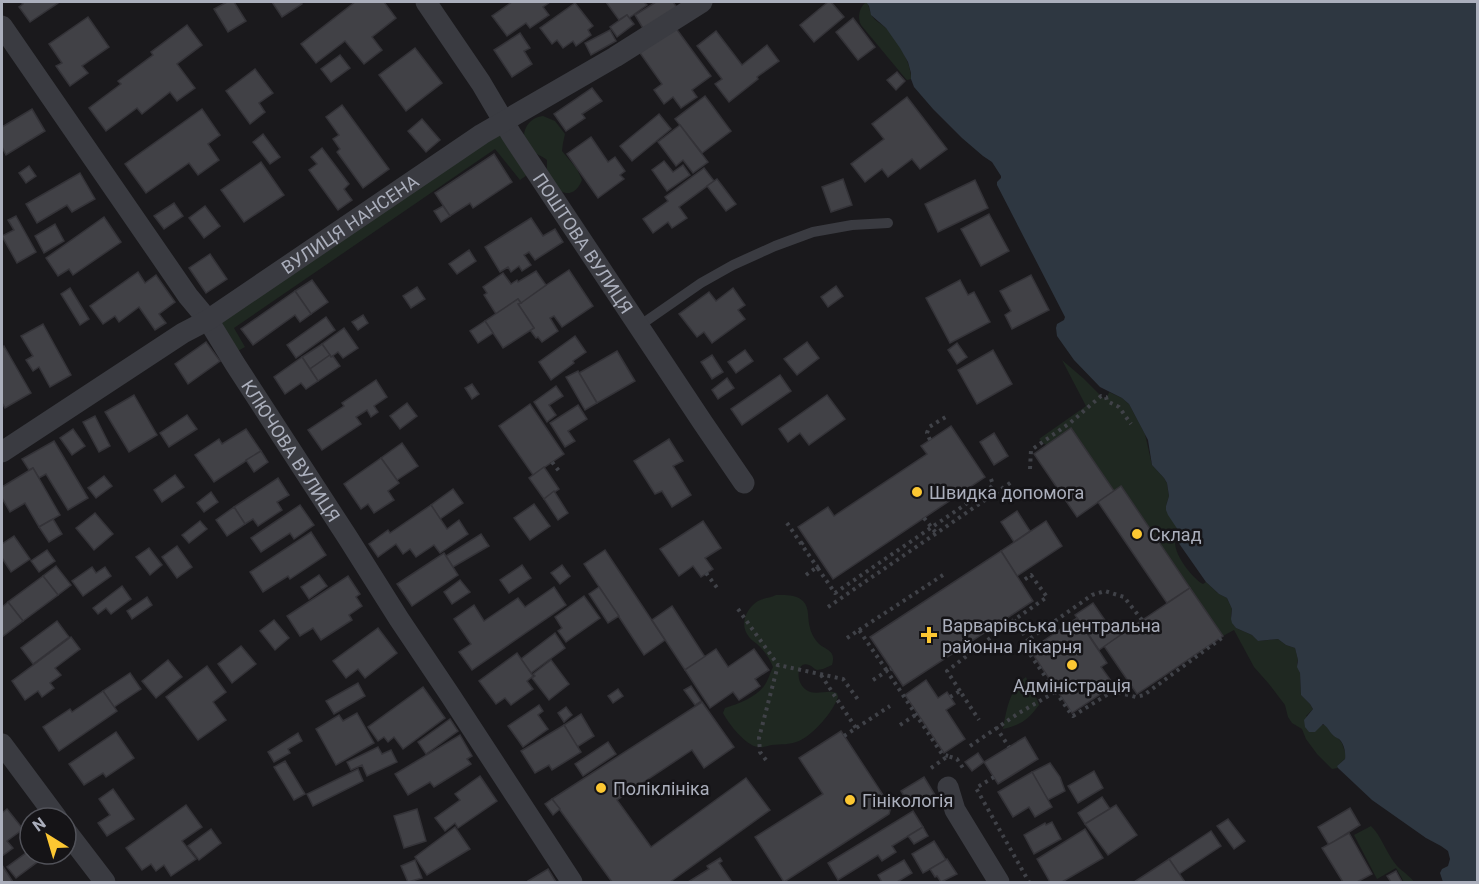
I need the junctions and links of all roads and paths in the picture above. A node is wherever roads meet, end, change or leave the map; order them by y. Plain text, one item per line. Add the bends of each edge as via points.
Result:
1 (426, 2) edge
2 (702, 2) edge
3 (2, 26) edge
4 (503, 121) junction
5 (888, 223) dead end
6 (208, 320) junction
7 (639, 326) junction
8 (949, 415) dead end
9 (1131, 424) dead end
10 (930, 440) dead end
11 (2, 452) edge
12 (552, 462) dead end
13 (1030, 469) dead end
14 (559, 471) dead end
15 (991, 478) dead end
16 (1013, 481) dead end
17 (744, 483) dead end
18 (924, 518) dead end
19 (787, 523) dead end
20 (932, 528) junction
21 (936, 533) junction
22 (806, 540) dead end
23 (801, 543) junction
24 (823, 564) dead end
25 (818, 567) junction
26 (706, 573) dead end
27 (806, 575) dead end
28 (942, 575) dead end
29 (1021, 582) dead end
30 (718, 589) dead end
31 (828, 608) dead end
32 (738, 609) dead end
33 (1014, 620) junction
34 (1142, 620) dead end
35 (859, 630) junction
36 (988, 630) dead end
37 (992, 636) junction
38 (1223, 636) dead end
39 (847, 638) dead end
40 (1028, 640) junction
41 (964, 646) dead end
42 (969, 654) junction
43 (778, 665) junction
44 (889, 670) junction
45 (821, 675) junction
46 (873, 680) dead end
47 (960, 691) junction
48 (1056, 691) junction
49 (950, 697) dead end
50 (859, 701) dead end
51 (890, 706) dead end
52 (917, 715) junction
53 (979, 720) dead end
54 (900, 725) dead end
55 (996, 727) junction
56 (856, 728) junction
57 (844, 736) dead end
58 (2, 744) edge
59 (970, 746) dead end
60 (1009, 747) dead end
61 (948, 756) junction
62 (957, 759) dead end
63 (766, 760) dead end
64 (931, 768) dead end
65 (994, 777) dead end
66 (948, 787) dead end
67 (48, 806) edge
68 (78, 847) edge
69 (105, 882) edge
70 (572, 882) edge
71 (999, 882) edge
72 (1029, 882) edge

1 - 4 street, ПОШТОВА ВУЛИЦЯ
2 - 4 street, ВУЛИЦЯ НАНСЕНА
3 - 6 street, КЛЮЧОВА ВУЛИЦЯ
4 - 6 street, ВУЛИЦЯ НАНСЕНА
4 - 7 street, ПОШТОВА ВУЛИЦЯ
5 - 7 lane via 813,232 775,246 701,283
6 - 11 street, ВУЛИЦЯ НАНСЕНА
6 - 70 street, КЛЮЧОВА ВУЛИЦЯ
7 - 17 street, ПОШТОВА ВУЛИЦЯ
8 - 10 path via 929,427
9 - 13 path via 1119,407 1101,396 1031,450
12 - 14 path
15 - 20 path via 991,487
16 - 21 path
18 - 20 path
19 - 23 path
20 - 21 path
20 - 25 path via 835,593
21 - 31 path
22 - 23 path
23 - 25 path
24 - 25 path
25 - 27 path
26 - 30 path
28 - 35 path
29 - 33 path via 1031,575 1047,597
32 - 43 path
33 - 37 path
33 - 40 path
34 - 40 path via 1124,597 1105,591 1092,595
35 - 39 path
35 - 44 path
36 - 37 path
37 - 42 path
38 - 48 path via 1144,695 1136,697 1113,691 1073,716
40 - 48 path via 1025,647
41 - 42 path
42 - 47 path via 947,671
43 - 45 path
43 - 63 path via 759,738 760,752
44 - 46 path
44 - 52 path
45 - 50 path via 843,679
45 - 56 path
47 - 49 path
47 - 53 path
48 - 55 path
51 - 56 path
52 - 54 path
52 - 61 path via 942,754
55 - 59 path
55 - 60 path
56 - 57 path
58 - 67 street
61 - 62 path
61 - 64 path
65 - 72 path via 976,788
66 - 71 street via 955,810
68 - 69 street

